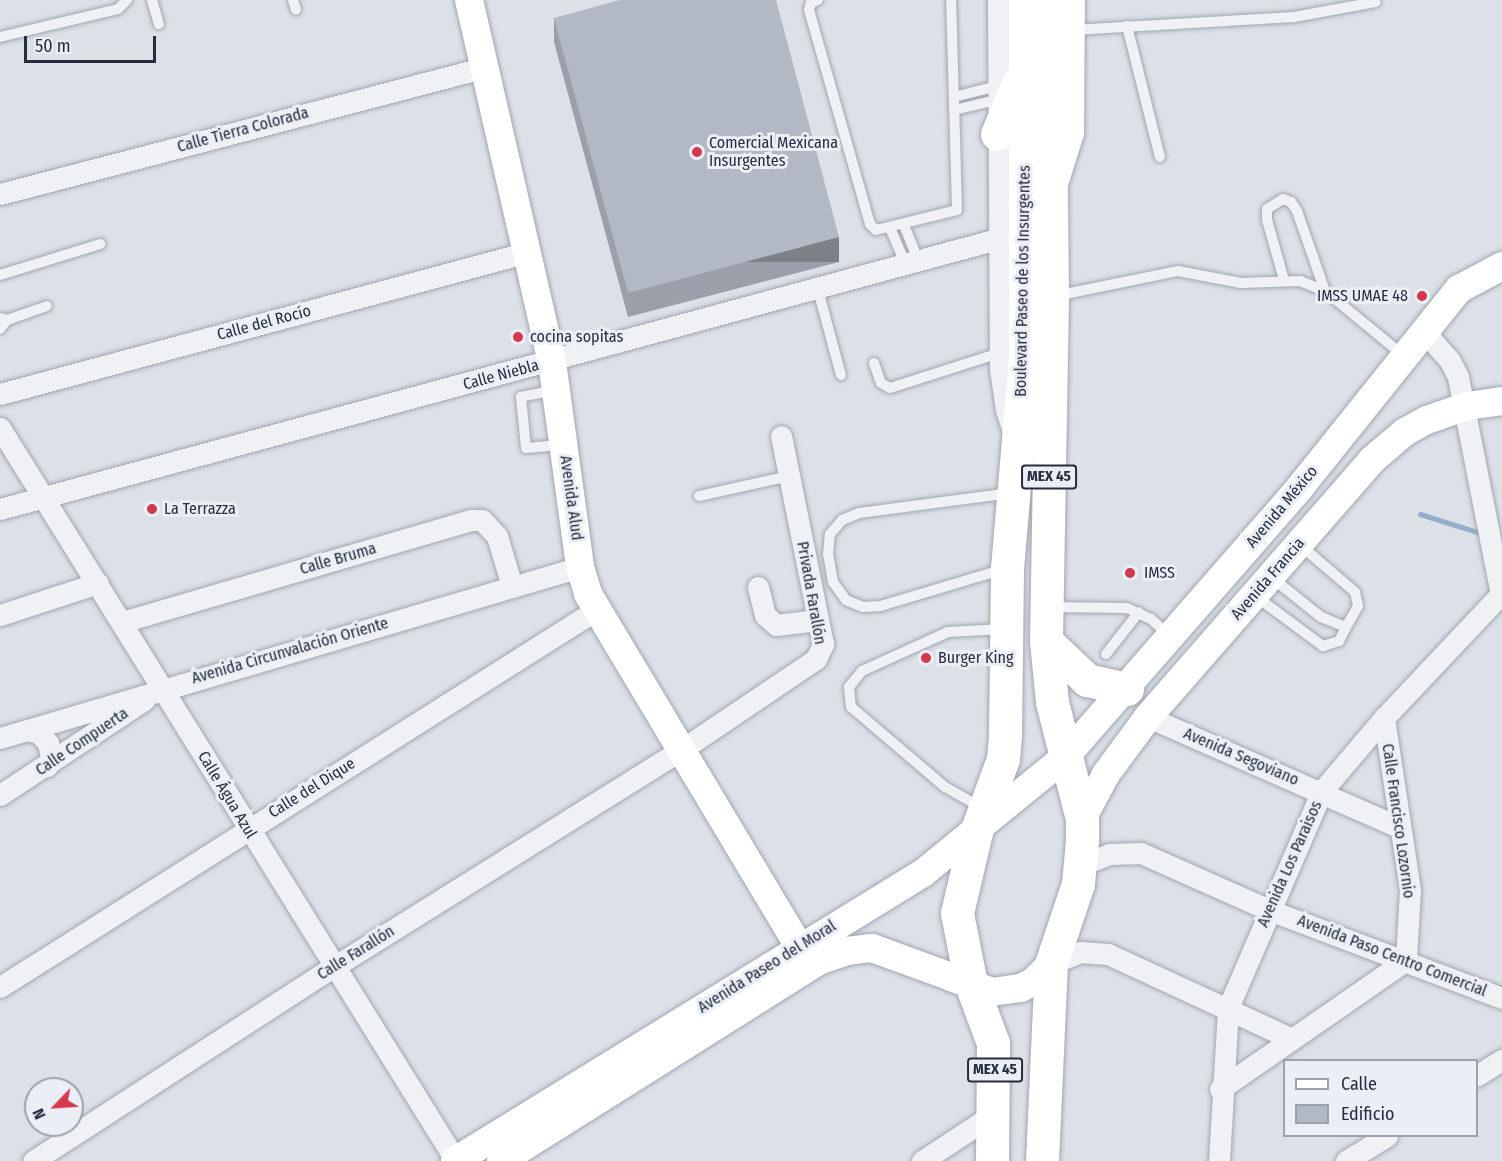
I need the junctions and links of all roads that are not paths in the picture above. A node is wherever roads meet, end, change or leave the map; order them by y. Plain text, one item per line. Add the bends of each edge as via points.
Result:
1 (127, 0) edge
2 (152, 0) edge
3 (469, 0) edge
4 (818, 0) edge
5 (951, 0) edge
6 (998, 0) edge
7 (1025, 0) edge
8 (1049, 0) edge
9 (1071, 0) edge
10 (1376, 2) dead end
11 (159, 24) dead end
12 (1127, 26) junction
13 (1070, 30) junction
14 (0, 37) edge
15 (486, 66) junction
16 (1023, 68) junction
17 (997, 93) junction
18 (954, 97) junction
19 (954, 110) junction
20 (997, 135) junction
21 (1160, 157) dead end
22 (0, 194) edge
23 (1050, 195) junction
24 (904, 225) junction
25 (890, 228) junction
26 (1001, 238) junction
27 (100, 244) dead end
28 (528, 252) junction
29 (913, 264) junction
30 (1502, 266) edge
31 (0, 275) edge
32 (1284, 280) junction
33 (818, 290) junction
34 (1325, 291) junction
35 (1052, 297) junction
36 (46, 306) dead end
37 (4, 319) edge
38 (0, 329) edge
39 (1423, 330) junction
40 (1000, 353) junction
41 (1403, 355) junction
42 (552, 362) junction
43 (874, 363) dead end
44 (841, 375) dead end
45 (556, 390) junction
46 (0, 394) edge
47 (1502, 401) edge
48 (1467, 406) junction
49 (0, 428) edge
50 (781, 436) dead end
51 (564, 445) junction
52 (1018, 446) junction
53 (789, 476) junction
54 (1014, 492) junction
55 (42, 496) junction
56 (699, 496) dead end
57 (1492, 497) edge
58 (0, 509) edge
59 (1298, 544) junction
60 (580, 567) junction
61 (1006, 568) junction
62 (98, 583) junction
63 (512, 586) junction
64 (1262, 586) junction
65 (758, 587) dead end
66 (1502, 595) edge
67 (1046, 607) junction
68 (596, 610) junction
69 (1139, 612) junction
70 (0, 615) edge
71 (818, 620) junction
72 (122, 622) junction
73 (1346, 627) junction
74 (1006, 629) junction
75 (1171, 637) junction
76 (1046, 641) junction
77 (1106, 654) dead end
78 (162, 688) junction
79 (1127, 689) junction
80 (1148, 717) junction
81 (1384, 717) junction
82 (27, 730) junction
83 (0, 738) edge
84 (681, 750) junction
85 (1065, 757) junction
86 (47, 766) junction
87 (1322, 791) junction
88 (0, 795) edge
89 (1082, 819) junction
90 (980, 821) junction
91 (1399, 827) junction
92 (247, 828) junction
93 (1081, 865) junction
94 (1269, 910) junction
95 (799, 947) junction
96 (1406, 960) junction
97 (1051, 964) junction
98 (335, 966) junction
99 (971, 984) junction
100 (0, 987) edge
101 (1502, 998) edge
102 (1228, 1008) junction
103 (1292, 1039) junction
104 (1502, 1060) edge
105 (1478, 1075) edge
106 (1220, 1089) junction
107 (995, 1113) junction
108 (1385, 1137) edge
109 (33, 1161) edge
110 (456, 1161) edge
111 (501, 1161) edge
112 (922, 1161) edge
113 (992, 1161) edge
114 (1042, 1161) edge
115 (1219, 1161) edge
116 (1346, 1161) edge

1 - 14 lane via 118,9
2 - 11 lane
3 - 15 street, Avenida Alud
4 - 25 lane via 811,3 809,10 870,225 876,230
5 - 18 lane
6 - 17 street
7 - 16 main road, Boulevard Paseo de los Insurgentes / MEX 45
8 - 23 main road, Boulevard Paseo de los Insurgentes
9 - 13 street
10 - 12 lane via 1294,17
12 - 13 lane
12 - 21 lane
13 - 23 street via 1070,133
15 - 22 street, Calle Tierra Colorada
15 - 28 street, Avenida Alud
16 - 20 main road
16 - 52 main road, Boulevard Paseo de los Insurgentes / MEX 45 via 1025,359
17 - 18 lane
17 - 19 lane
17 - 20 street
18 - 19 lane
19 - 24 lane via 957,210
20 - 26 street
23 - 35 main road, Boulevard Paseo de los Insurgentes / MEX 45
24 - 25 lane
24 - 29 lane
25 - 29 lane
26 - 29 street, Calle Niebla
26 - 40 street
27 - 31 lane
28 - 42 street, Avenida Alud
28 - 46 street, Calle del Rocío
29 - 33 street, Calle Niebla
30 - 39 street, Avenida México via 1459,289
32 - 34 lane
32 - 34 lane via 1267,220 1267,209 1283,199 1297,210
32 - 35 lane via 1241,283 1178,271
33 - 42 street, Calle Niebla
33 - 44 lane
34 - 41 lane
35 - 67 main road, Boulevard Paseo de los Insurgentes / MEX 45
36 - 37 lane
37 - 38 lane
39 - 41 street, Avenida México
39 - 48 street via 1450,361
40 - 43 lane via 890,388 881,383
40 - 52 street via 1006,411
41 - 75 street, Avenida México via 1301,486
42 - 45 street, Avenida Alud
42 - 55 street, Calle Niebla
45 - 51 street, Avenida Alud
45 - 51 lane via 521,397 526,448
47 - 48 street, Avenida Francia
48 - 57 street
48 - 59 street, Avenida Francia via 1427,420 1386,447
49 - 55 street, Calle Água Azul
50 - 53 street, Privada Farallón
51 - 60 street, Avenida Alud
52 - 54 main road, Boulevard Paseo de los Insurgentes / MEX 45
53 - 56 lane
53 - 71 street, Privada Farallón
54 - 61 main road, Boulevard Paseo de los Insurgentes / MEX 45
54 - 61 lane via 859,513 842,520 830,534 828,555 833,582 846,600 863,607 881,606
55 - 58 street, Calle Niebla
55 - 62 street, Calle Água Azul
57 - 66 street via 1488,518
59 - 64 street, Avenida Francia
59 - 73 lane via 1355,592 1358,606
60 - 63 street, Avenida Circunvalación Oriente
60 - 68 street, Avenida Alud
61 - 74 main road, Boulevard Paseo de los Insurgentes / MEX 45
62 - 70 street
62 - 72 street, Calle Água Azul
63 - 72 street, Calle Bruma via 497,536 482,520 471,520
63 - 78 street, Avenida Circunvalación Oriente
64 - 73 lane
64 - 73 lane via 1323,646 1339,641
64 - 80 street, Avenida Francia
65 - 71 street via 765,615 776,625
66 - 81 street, Avenida Los Paraisos
67 - 69 lane via 1114,607
67 - 76 main road, Boulevard Paseo de los Insurgentes / MEX 45
68 - 84 street, Avenida Alud
68 - 92 street, Calle del Dique
69 - 75 lane
69 - 77 lane
71 - 84 street, Privada Farallón via 823,644 816,659
72 - 78 street, Calle Água Azul
74 - 90 main road, Boulevard Paseo de los Insurgentes / MEX 45 via 1003,759
74 - 90 lane via 948,632 862,671 849,687 851,707 945,786
75 - 79 street, Avenida México
76 - 79 main road via 1088,680
76 - 85 main road, Boulevard Paseo de los Insurgentes / MEX 45 via 1052,702
78 - 82 street, Avenida Circunvalación Oriente
78 - 86 street, Calle Compuerta
78 - 92 street, Calle Água Azul
79 - 85 street, Avenida México
80 - 87 street, Avenida Segoviano
80 - 89 street, Avenida Francia via 1106,774
81 - 87 street, Avenida Los Paraisos
81 - 91 street, Calle Francisco Lozornio
82 - 83 street, Avenida Circunvalación Oriente
82 - 86 street via 39,733 48,742 51,757
84 - 95 street, Avenida Alud
84 - 98 street, Calle Farallón
85 - 89 main road, Boulevard Paseo de los Insurgentes / MEX 45
85 - 90 street, Avenida Paseo del Moral
86 - 88 street, Calle Compuerta
87 - 91 street, Avenida Segoviano
87 - 94 street, Avenida Los Paraisos
89 - 93 main road, Boulevard Paseo de los Insurgentes / MEX 45
90 - 95 street, Avenida Paseo del Moral via 923,873
90 - 99 main road, Boulevard Paseo de los Insurgentes / MEX 45 via 957,913
91 - 96 street, Calle Francisco Lozornio via 1410,890
92 - 98 street, Calle Água Azul
92 - 100 street, Calle del Dique
93 - 94 street, Avenida Paso Centro Comercial via 1109,854 1141,853
93 - 97 main road, Boulevard Paseo de los Insurgentes / MEX 45 via 1069,918
94 - 96 street, Avenida Paso Centro Comercial
94 - 102 street, Avenida Los Paraisos
95 - 110 street, Avenida Paseo del Moral
96 - 101 street, Avenida Paso Centro Comercial
96 - 103 street
97 - 99 street, Avenida Paseo del Moral via 1034,981 1007,992 992,992
97 - 102 street via 1080,952 1108,954
97 - 114 main road, Boulevard Paseo de los Insurgentes / MEX 45
98 - 109 street, Calle Farallón
98 - 110 street, Calle Água Azul
99 - 107 main road, Boulevard Paseo de los Insurgentes / MEX 45 via 993,1043
99 - 111 street, Avenida Paseo del Moral via 872,948 818,961
102 - 103 street
102 - 106 street, Avenida Los Paraisos
103 - 106 street
104 - 105 street
106 - 115 street, Avenida Los Paraisos
107 - 112 street
107 - 113 main road, Boulevard Paseo de los Insurgentes / MEX 45
108 - 116 street

